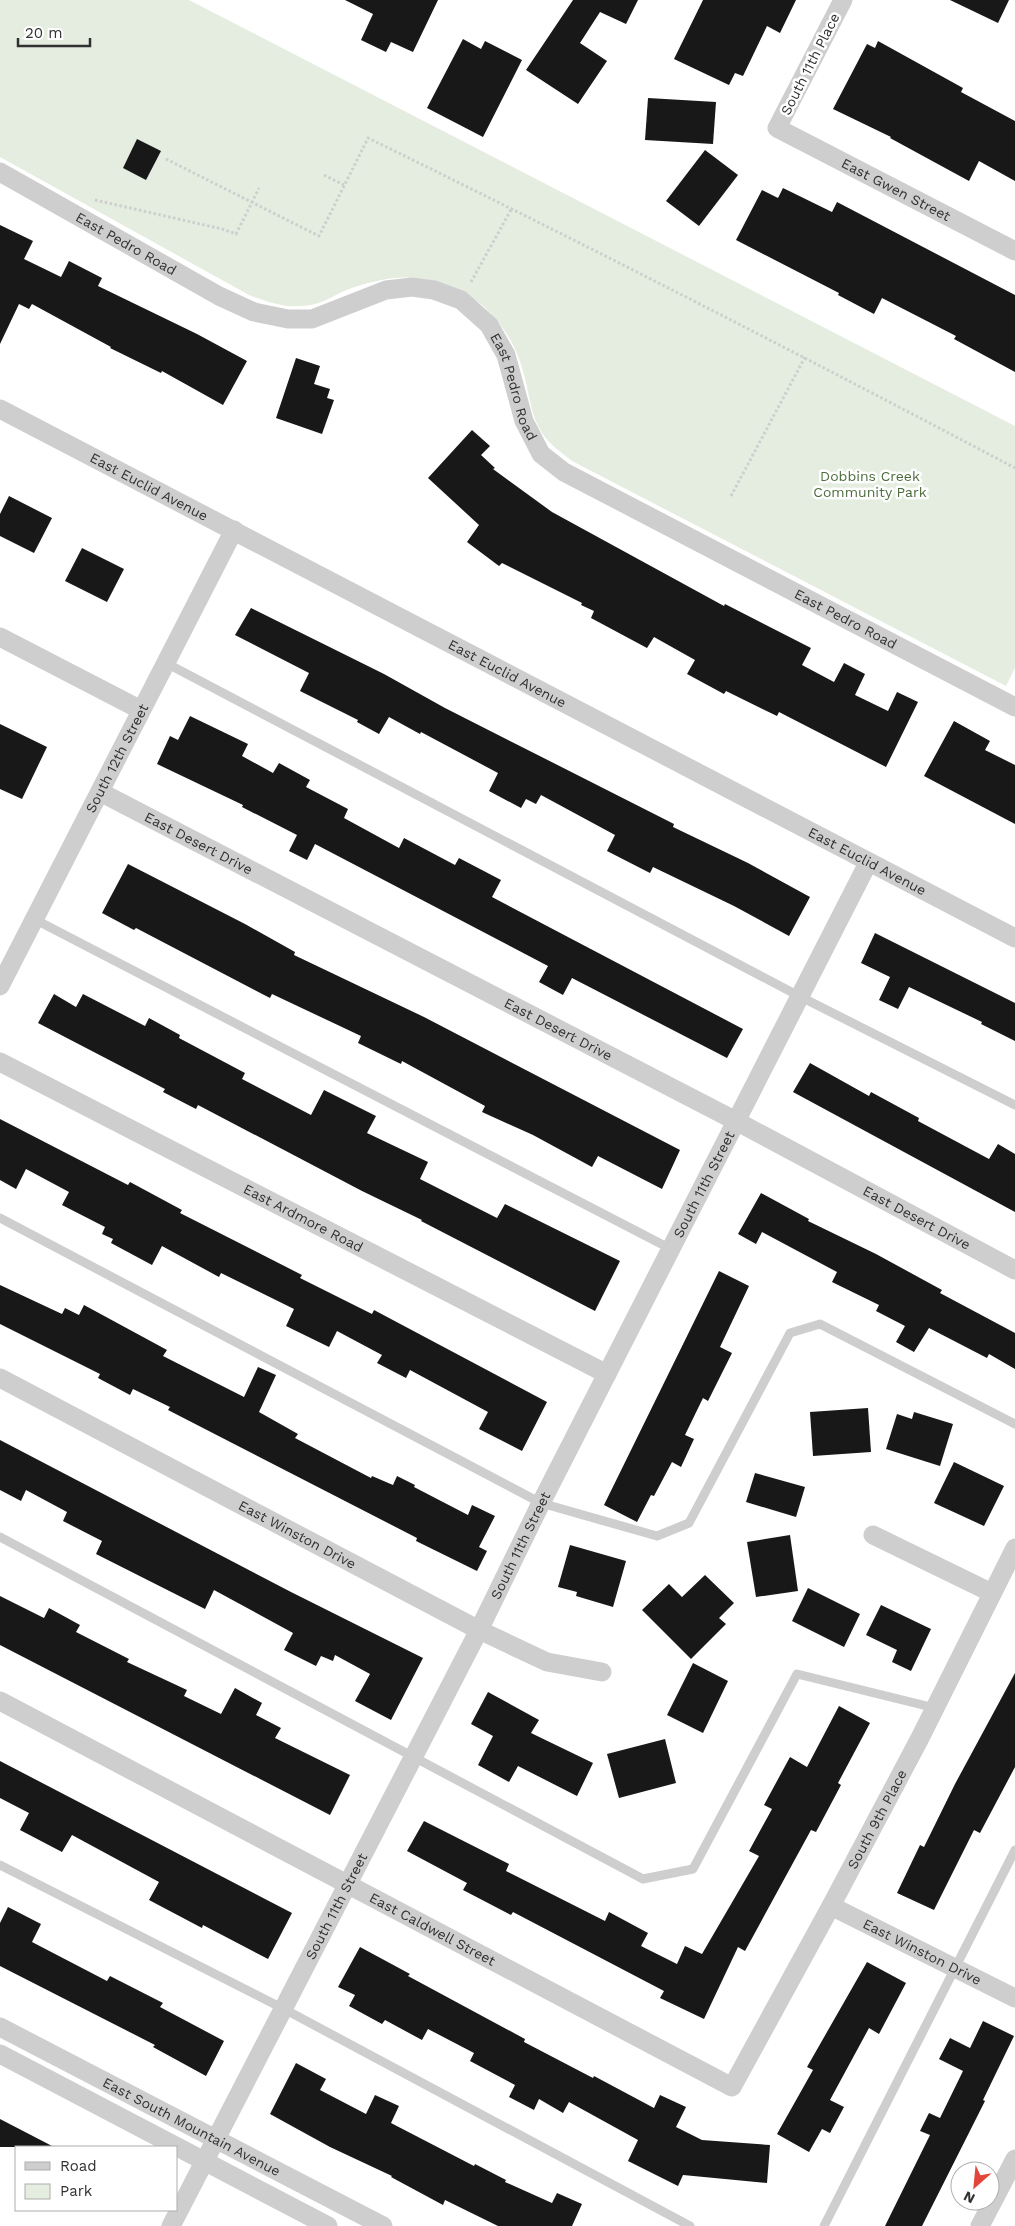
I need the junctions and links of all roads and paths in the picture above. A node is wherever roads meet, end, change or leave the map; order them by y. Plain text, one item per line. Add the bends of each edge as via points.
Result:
1 (843, 0) edge
2 (777, 128) joint
3 (166, 159) dead end
4 (0, 172) edge
5 (324, 175) dead end
6 (344, 185) junction
7 (259, 188) dead end
8 (252, 203) junction
9 (512, 208) junction
10 (77, 215) junction
11 (1015, 251) edge
12 (461, 300) junction
13 (805, 357) junction
14 (0, 409) edge
15 (1015, 468) edge
16 (731, 496) dead end
17 (234, 530) junction
18 (0, 637) edge
19 (166, 663) junction
20 (1015, 707) edge
21 (141, 710) junction
22 (100, 792) junction
23 (868, 863) junction
24 (34, 919) junction
25 (1015, 938) edge
26 (0, 986) edge
27 (799, 996) junction
28 (0, 1062) edge
29 (1015, 1104) edge
30 (736, 1121) junction
31 (0, 1218) edge
32 (671, 1249) junction
33 (1015, 1270) edge
34 (607, 1374) junction
35 (0, 1378) edge
36 (1015, 1424) edge
37 (541, 1503) junction
38 (873, 1535) dead end
39 (0, 1537) edge
40 (1015, 1548) edge
41 (992, 1594) junction
42 (479, 1630) junction
43 (602, 1672) dead end
44 (0, 1701) edge
45 (936, 1708) junction
46 (414, 1756) junction
47 (1015, 1850) edge
48 (0, 1865) edge
49 (348, 1884) junction
50 (831, 1906) junction
51 (955, 1968) junction
52 (1015, 1998) edge
53 (284, 2009) junction
54 (0, 2027) edge
55 (0, 2054) edge
56 (732, 2087) joint
57 (216, 2140) junction
58 (177, 2146) edge
59 (178, 2146) edge
60 (1015, 2159) edge
61 (206, 2161) junction
62 (172, 2226) edge
63 (328, 2226) edge
64 (383, 2226) edge
65 (690, 2226) edge
66 (824, 2226) edge
67 (980, 2226) edge

1 - 2 street, South 11th Place
2 - 11 street, East Gwen Street
3 - 8 path
4 - 10 street, East Pedro Road
5 - 6 path
6 - 8 path via 319,236
6 - 9 path via 368,138
7 - 8 path
8 - 10 path via 236,234 96,199
9 - 12 path
9 - 13 path
10 - 12 street, East Pedro Road via 220,296 254,312 279,318 312,318 386,290 412,287 434,290
12 - 20 street, East Pedro Road via 489,325 506,355 524,421 541,454 564,472
13 - 15 path
13 - 16 path
14 - 17 street, East Euclid Avenue
17 - 19 street, South 12th Street
17 - 23 street, East Euclid Avenue
18 - 21 street
19 - 21 street, South 12th Street
19 - 27 lane
21 - 22 street, South 12th Street
22 - 24 street, South 12th Street
22 - 30 street, East Desert Drive
23 - 25 street, East Euclid Avenue
23 - 27 street, South 11th Street
24 - 26 street, South 12th Street
24 - 32 lane
27 - 29 lane
27 - 30 street, South 11th Street
28 - 34 street, East Ardmore Road
30 - 32 street, South 11th Street
30 - 33 street, East Desert Drive
31 - 37 lane
32 - 34 street, South 11th Street
34 - 37 street, South 11th Street
35 - 42 street, East Winston Drive
36 - 37 lane via 820,1324 790,1333 689,1522 657,1536
37 - 42 street, South 11th Street
38 - 41 street
39 - 46 lane
40 - 41 street, South 9th Place
41 - 45 street, South 9th Place
42 - 43 street, East Winston Drive via 547,1662
42 - 46 street, South 11th Street
44 - 49 street, East Caldwell Street
45 - 46 lane via 797,1674 693,1869 642,1879
45 - 50 street, South 9th Place
46 - 49 street, South 11th Street
47 - 51 lane
48 - 53 lane
49 - 53 street, South 11th Street
49 - 56 street, East Caldwell Street
50 - 51 street, East Winston Drive
50 - 56 street, South 9th Place
51 - 52 street, East Winston Drive
51 - 66 lane
53 - 57 street, South 11th Street
53 - 65 lane
54 - 57 street, East South Mountain Avenue
55 - 58 street, East South Mountain Avenue
57 - 61 street, South 11th Street
57 - 64 street, East South Mountain Avenue
59 - 61 street, East South Mountain Avenue
60 - 67 street
61 - 62 street, South 11th Street
61 - 63 street, East South Mountain Avenue

